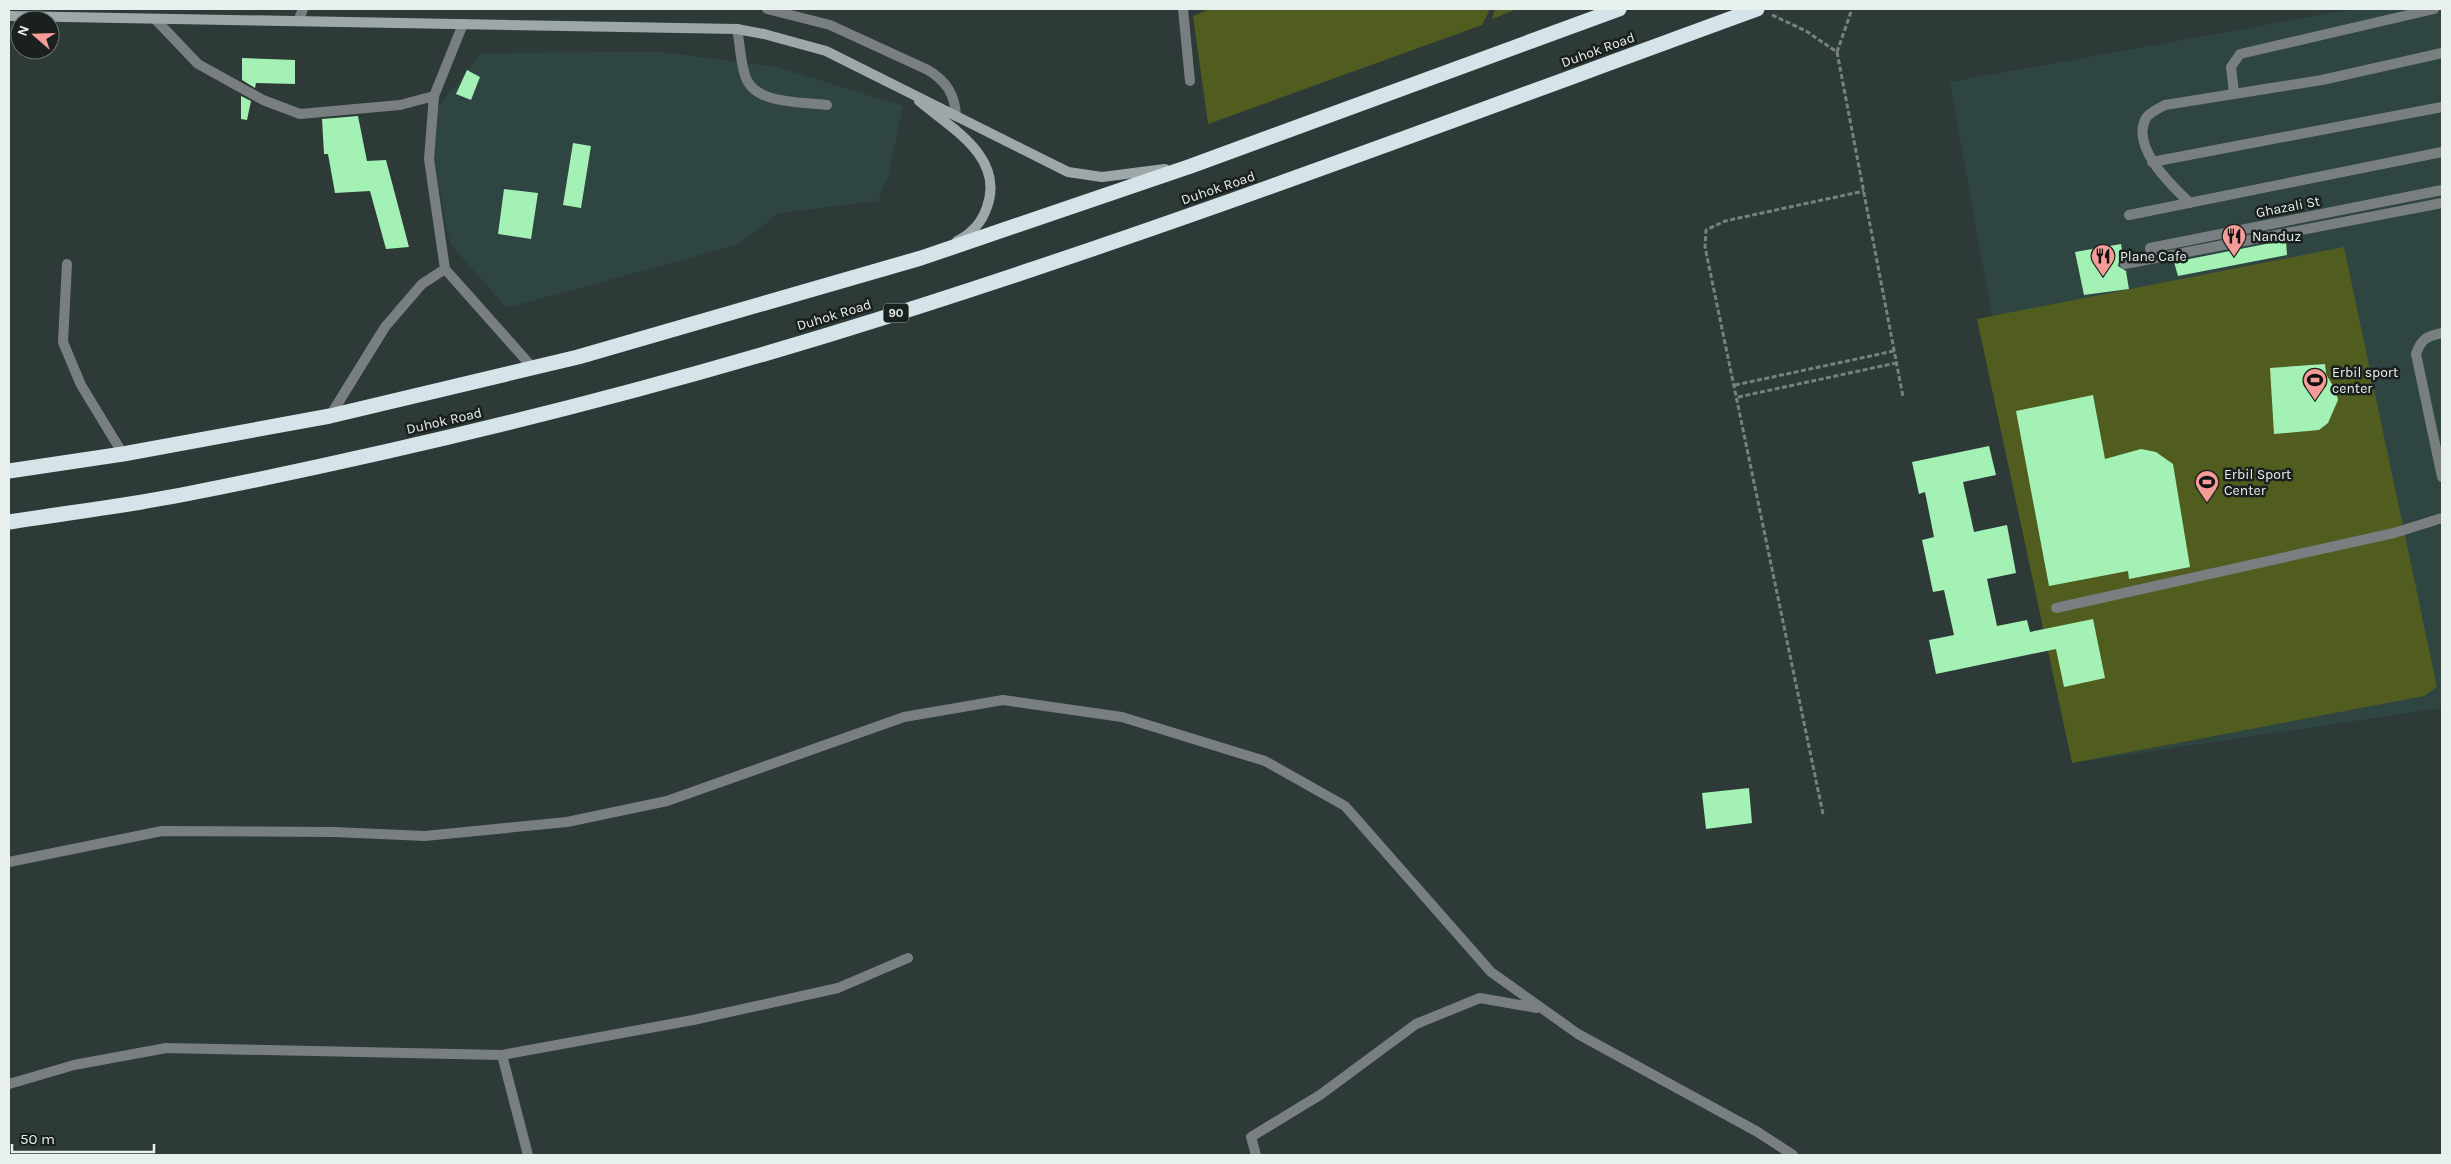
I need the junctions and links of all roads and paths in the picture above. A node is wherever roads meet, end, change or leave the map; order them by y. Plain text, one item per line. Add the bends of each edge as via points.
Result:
1 (303, 9) edge
2 (768, 9) edge
3 (1183, 9) edge
4 (1619, 9) edge
5 (1852, 9) edge
6 (2434, 9) edge
7 (1762, 11) edge
8 (9, 16) edge
9 (155, 19) junction
10 (298, 21) junction
11 (463, 24) junction
12 (737, 29) junction
13 (1837, 52) junction
14 (2442, 53) edge
15 (1190, 81) dead end
16 (901, 87) junction
17 (2234, 93) junction
18 (434, 96) junction
19 (827, 105) dead end
20 (2442, 107) edge
21 (956, 116) junction
22 (2442, 152) edge
23 (2152, 162) junction
24 (1191, 166) junction
25 (2442, 190) edge
26 (1864, 192) junction
27 (2190, 203) junction
28 (2442, 203) edge
29 (2129, 215) dead end
30 (922, 258) junction
31 (2153, 259) junction
32 (67, 264) dead end
33 (2125, 264) dead end
34 (445, 269) junction
35 (2442, 333) edge
36 (1894, 351) junction
37 (1896, 363) junction
38 (533, 368) junction
39 (1735, 385) junction
40 (1738, 397) junction
41 (1903, 398) dead end
42 (330, 416) junction
43 (2438, 435) edge
44 (123, 454) junction
45 (9, 471) edge
46 (2442, 471) edge
47 (2442, 518) edge
48 (9, 522) edge
49 (2056, 608) dead end
50 (1823, 814) dead end
51 (9, 862) edge
52 (908, 958) dead end
53 (1541, 1008) junction
54 (502, 1055) junction
55 (9, 1084) edge
56 (528, 1155) edge
57 (1256, 1155) edge
58 (1793, 1155) edge

1 - 10 street
2 - 21 street via 830,25 928,70 938,76 952,93
3 - 15 street
4 - 24 highway
5 - 13 path
6 - 17 street via 2240,54 2231,67
7 - 13 path via 1806,31
7 - 48 highway, Duhok Road / 90 via 1298,178 829,335 447,438 178,495
8 - 9 street
9 - 10 street
9 - 18 street via 198,64 264,100 300,114 400,105
10 - 11 street
11 - 12 street
11 - 18 street
12 - 16 street via 826,51
12 - 19 street via 747,81 756,94
13 - 26 path
14 - 17 street via 2322,80
16 - 21 street
16 - 30 street via 973,145 981,155 990,178 989,199 977,225 960,239
17 - 23 street via 2165,105 2147,117 2143,130
18 - 34 street via 428,159
20 - 23 street
21 - 24 street via 1059,168 1085,176 1111,177
22 - 27 street
23 - 27 street
24 - 30 highway
25 - 31 street, Ghazali St via 2150,248
26 - 36 path
26 - 39 path via 1725,221 1706,230 1705,247
27 - 29 street
28 - 31 street, Ghazali St
30 - 38 highway
31 - 33 street, Ghazali St
32 - 44 street via 63,342 81,385
34 - 38 street
34 - 42 street via 422,284 385,327
35 - 43 street via 2427,336 2416,354
36 - 37 path
36 - 39 path
37 - 40 path
37 - 41 path
38 - 42 highway
39 - 40 path
40 - 50 path
42 - 44 highway
43 - 46 street
44 - 45 highway
47 - 49 street via 2394,533
51 - 53 street via 162,831 424,836 567,822 667,801 904,717 1003,700 1122,717 1265,761 1345,806 1491,972
52 - 54 street via 838,988 693,1020
53 - 57 street via 1480,998 1416,1024 1320,1095 1251,1137
53 - 58 street via 1578,1034 1756,1131
54 - 55 street via 166,1048 74,1065
54 - 56 street

